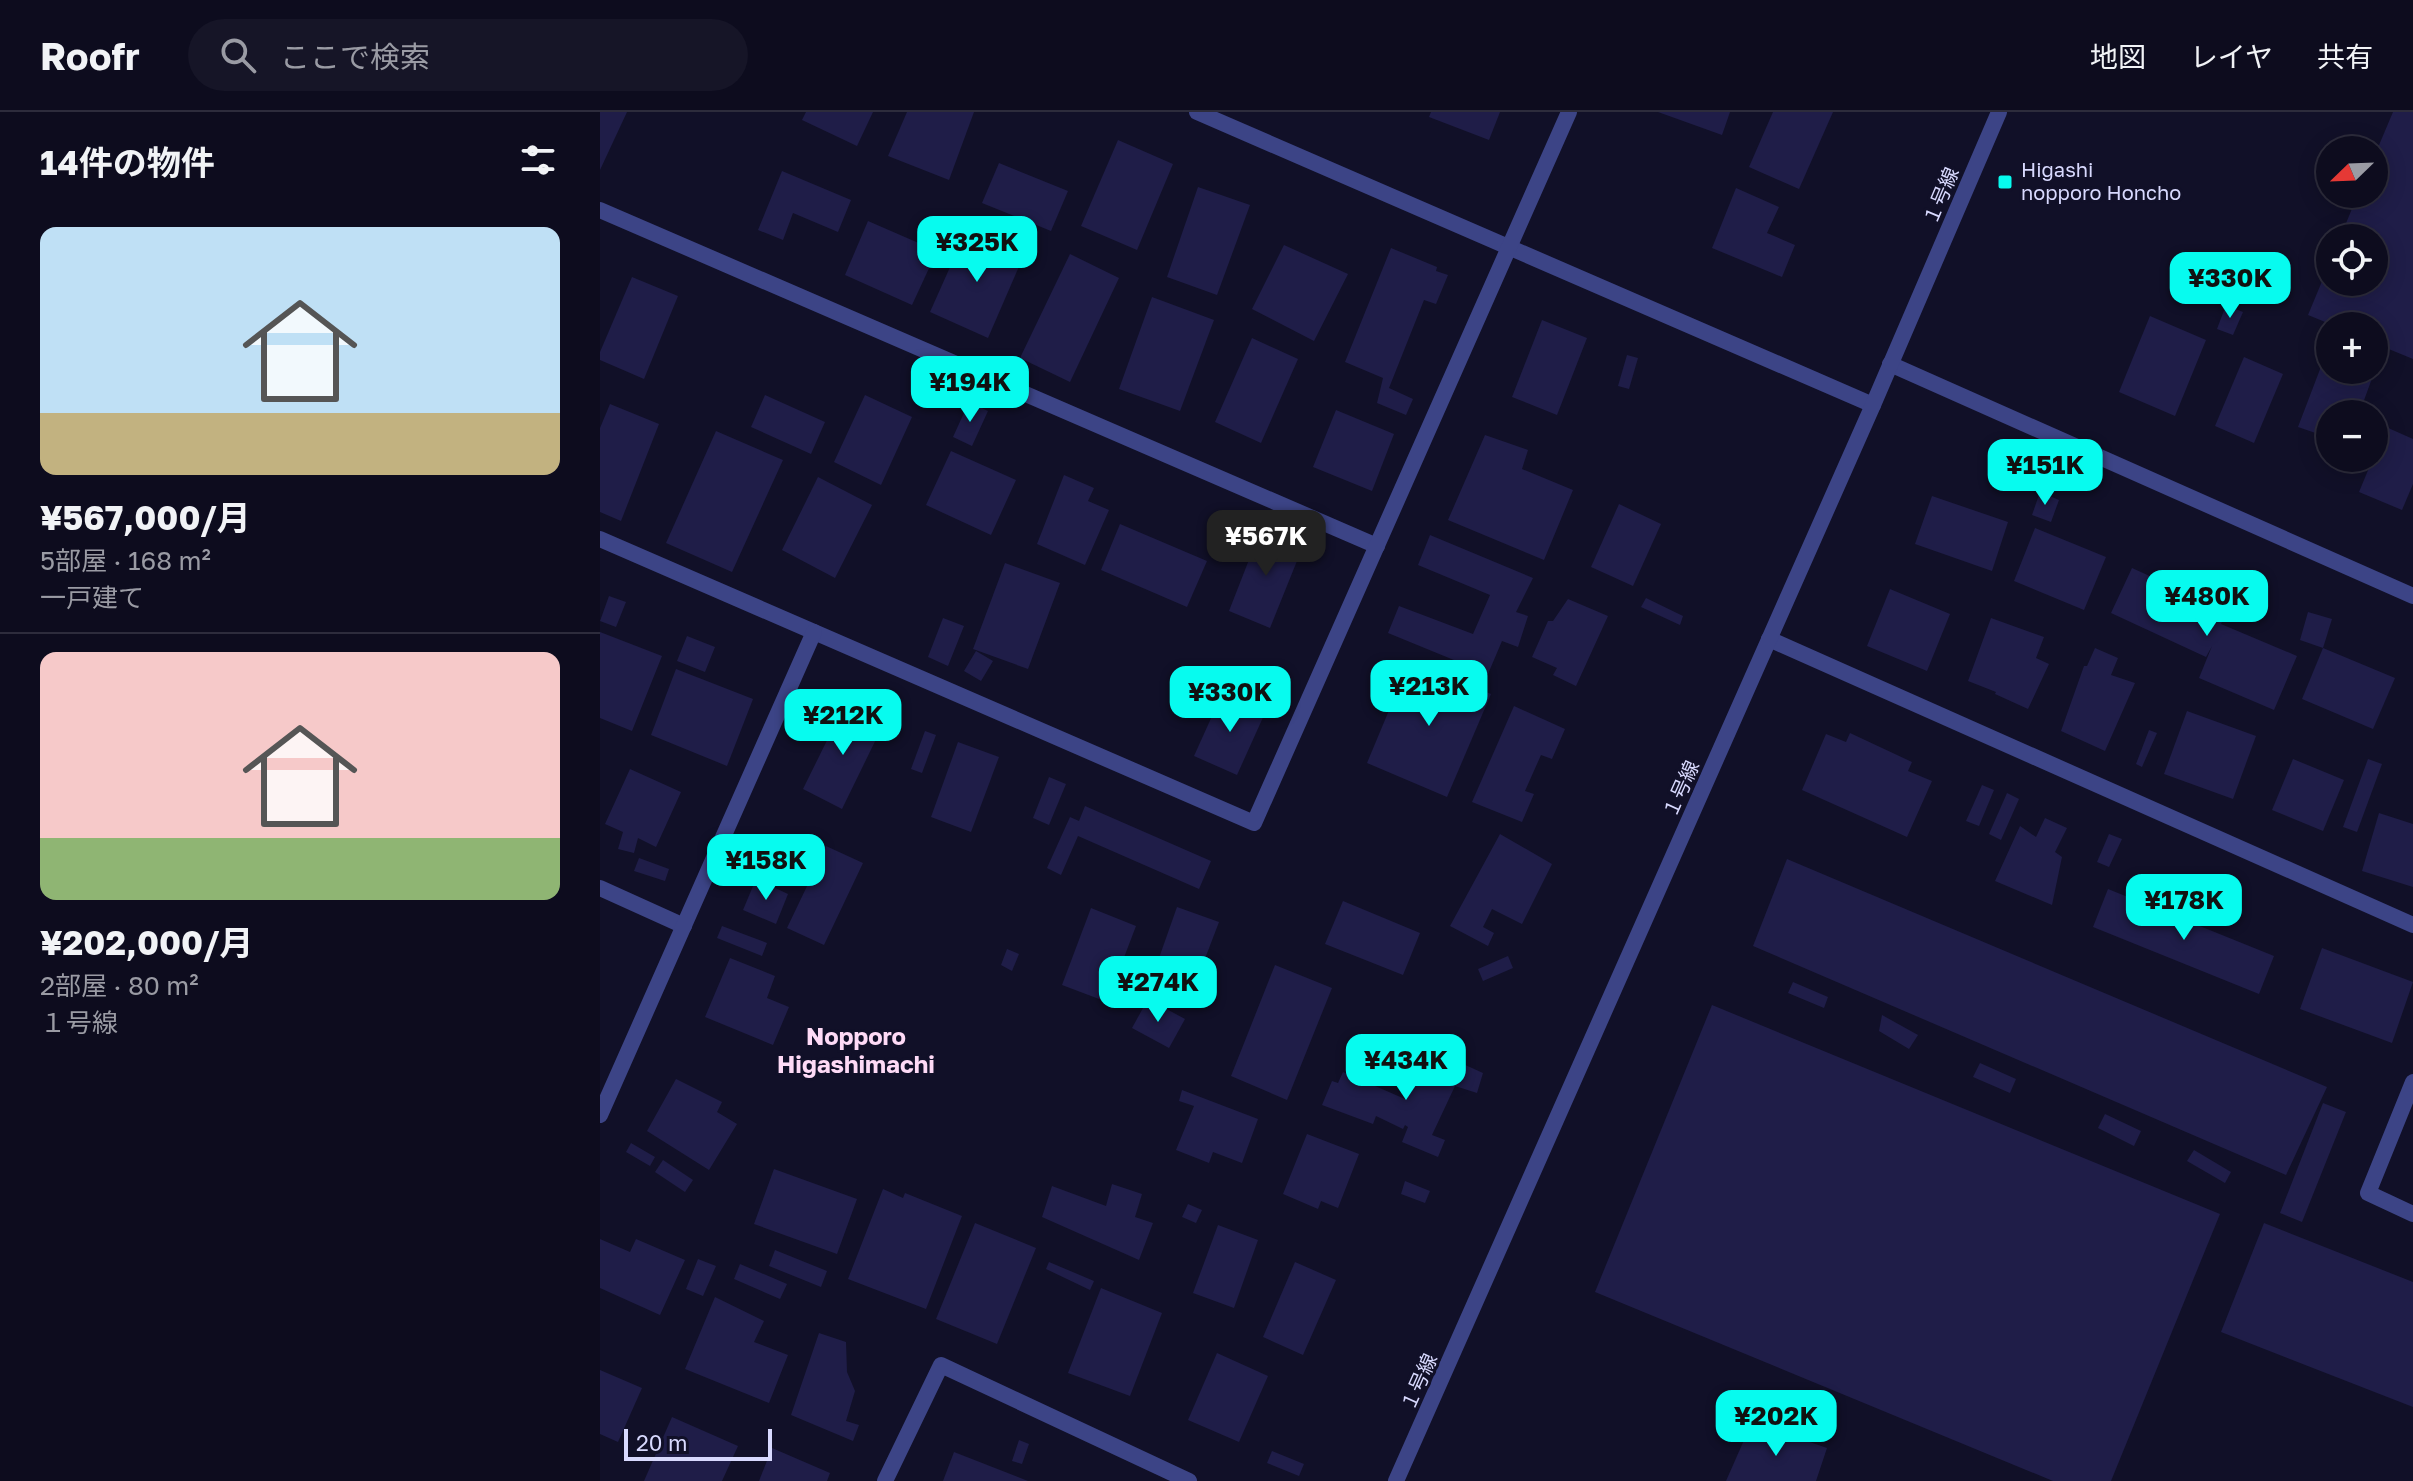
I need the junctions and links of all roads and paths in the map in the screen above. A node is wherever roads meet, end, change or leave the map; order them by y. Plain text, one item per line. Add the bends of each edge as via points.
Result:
1 (1197, 112) edge
2 (1569, 112) edge
3 (1999, 112) edge
4 (600, 210) edge
5 (1509, 248) junction
6 (1890, 364) junction
7 (1873, 405) junction
8 (600, 539) edge
9 (1377, 546) junction
10 (2413, 596) edge
11 (814, 632) junction
12 (1769, 639) junction
13 (600, 888) edge
14 (2413, 925) edge
15 (684, 926) junction
16 (2413, 1082) edge
17 (600, 1115) edge
18 (2413, 1214) edge
19 (885, 1481) edge
20 (1189, 1481) edge
21 (1396, 1481) edge

1 - 5 street
2 - 5 street
3 - 6 street, １号線
4 - 9 street
5 - 7 street
5 - 9 street
6 - 7 street, １号線
6 - 10 street
7 - 12 street, １号線
8 - 11 street
9 - 11 street via 1254,823
11 - 15 street
12 - 14 street
12 - 21 street, １号線
13 - 15 street
15 - 17 street
16 - 18 street via 2368,1193
19 - 20 street via 941,1365

